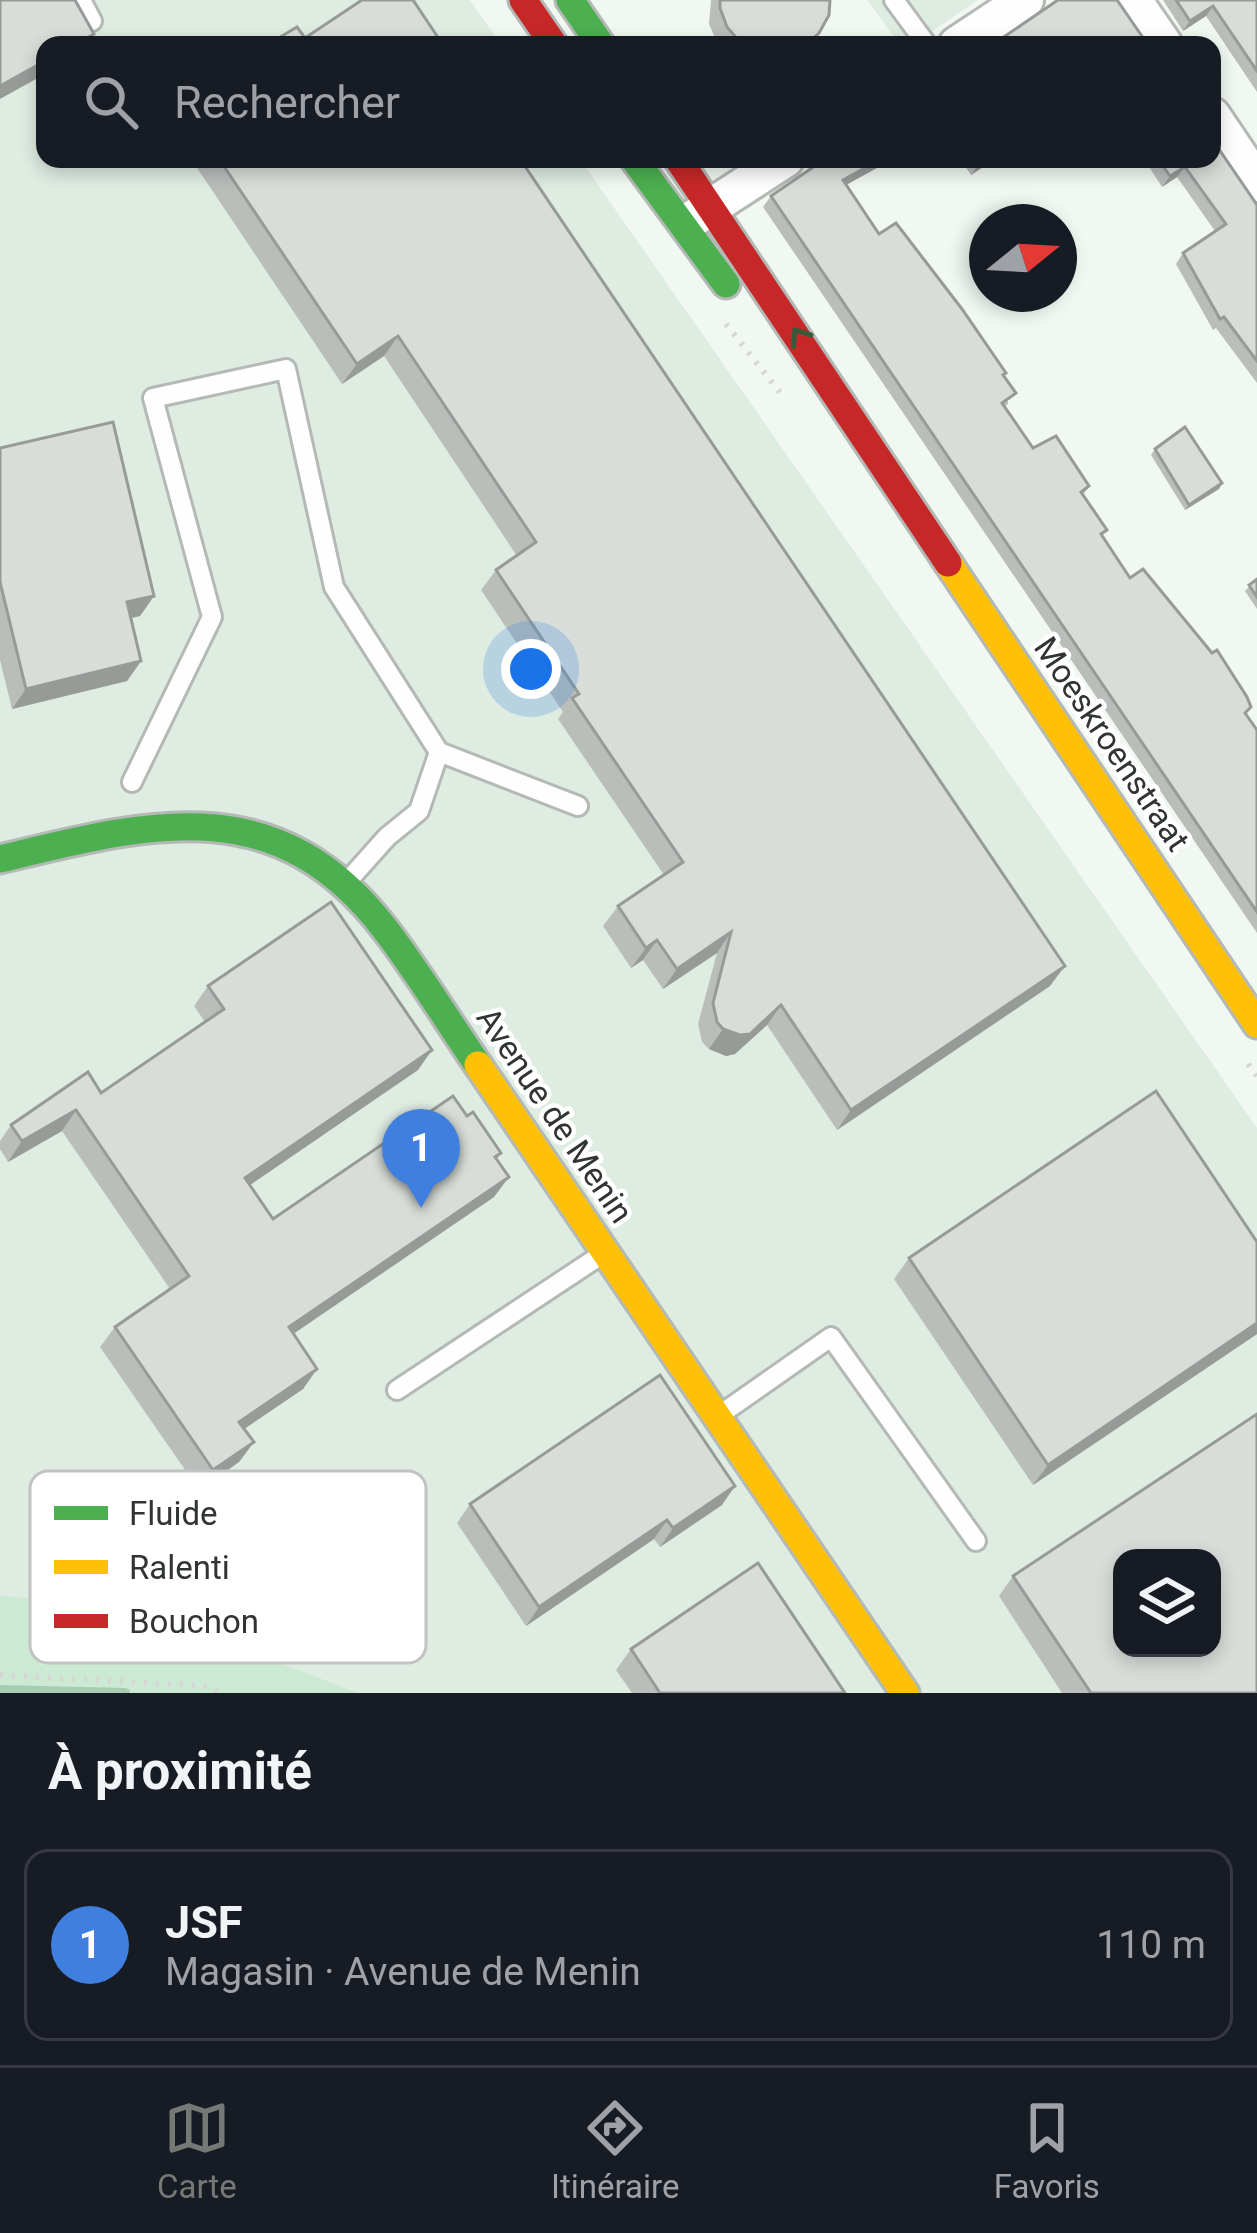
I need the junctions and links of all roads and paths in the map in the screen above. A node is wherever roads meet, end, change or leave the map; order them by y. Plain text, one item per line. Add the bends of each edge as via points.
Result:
1 (81, 0) edge
2 (523, 0) edge
3 (570, 0) edge
4 (894, 0) edge
5 (1024, 0) edge
6 (1133, 0) edge
7 (92, 20) edge
8 (548, 36) edge
9 (595, 36) edge
10 (920, 36) edge
11 (970, 36) edge
12 (1158, 36) edge
13 (1221, 129) edge
14 (644, 168) edge
15 (681, 168) edge
16 (771, 168) edge
17 (1257, 183) edge
18 (696, 217) junction
19 (439, 752) junction
20 (131, 782) dead end
21 (578, 806) dead end
22 (0, 859) edge
23 (345, 884) junction
24 (1257, 1024) edge
25 (605, 1252) junction
26 (397, 1390) dead end
27 (717, 1416) junction
28 (976, 1540) dead end
29 (0, 1676) edge
30 (222, 1693) edge
31 (905, 1693) edge

1 - 7 lane
2 - 8 street
3 - 9 street
4 - 10 lane
5 - 11 street
6 - 12 street
13 - 17 street
14 - 18 street, Moeskroenstraat
15 - 18 street, Moeskroenstraat
16 - 18 street
18 - 24 street, Moeskroenstraat via 868,466 907,505
19 - 20 lane via 334,587 286,369 153,398 212,617
19 - 21 lane
19 - 23 lane via 419,811
22 - 23 street, Avenue de Menin via 124,830 220,824 296,848
23 - 25 street, Avenue de Menin via 383,926
25 - 26 lane
25 - 27 street, Avenue de Menin
27 - 28 lane via 831,1337
27 - 31 street, Avenue de Menin
29 - 30 path

